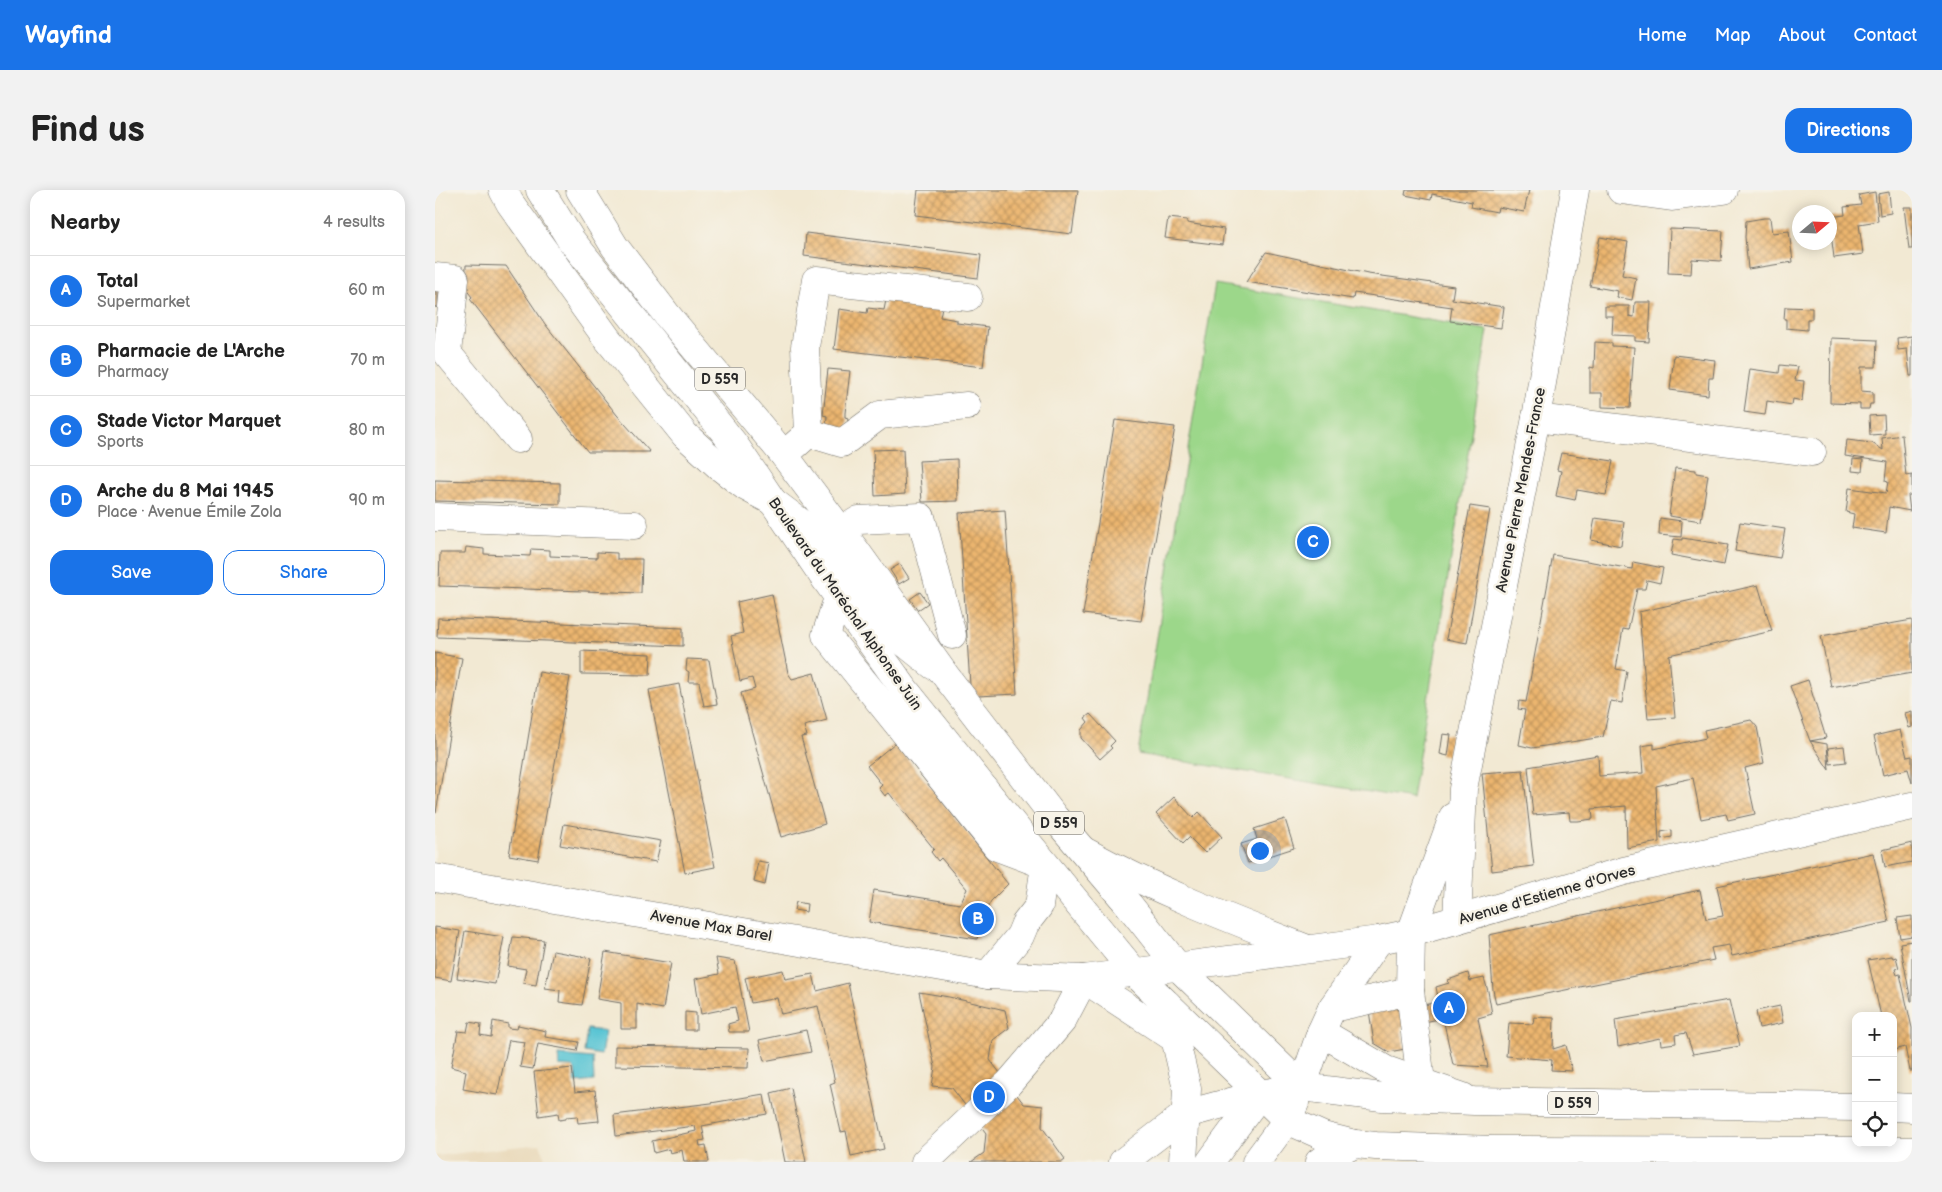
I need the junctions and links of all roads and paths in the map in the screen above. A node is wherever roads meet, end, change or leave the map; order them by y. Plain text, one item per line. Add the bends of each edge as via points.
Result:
1 (503, 190) edge
2 (540, 190) edge
3 (580, 190) edge
4 (1575, 190) edge
5 (1621, 190) edge
6 (1724, 190) edge
7 (1695, 192) edge
8 (435, 277) edge
9 (968, 297) dead end
10 (967, 406) dead end
11 (1536, 418) junction
12 (809, 434) junction
13 (518, 439) dead end
14 (1812, 452) dead end
15 (784, 455) junction
16 (772, 501) junction
17 (435, 517) edge
18 (633, 525) dead end
19 (841, 531) junction
20 (951, 635) dead end
21 (945, 675) junction
22 (1463, 790) junction
23 (1912, 806) edge
24 (1080, 848) junction
25 (1045, 865) junction
26 (435, 878) edge
27 (1457, 920) junction
28 (1411, 933) junction
29 (1379, 940) junction
30 (1307, 949) junction
31 (1178, 967) junction
32 (1135, 973) junction
33 (988, 975) junction
34 (1084, 980) junction
35 (1410, 991) junction
36 (1167, 1004) junction
37 (1327, 1020) junction
38 (1177, 1040) junction
39 (1421, 1082) junction
40 (1303, 1087) junction
41 (1260, 1094) junction
42 (1474, 1101) junction
43 (1852, 1107) edge
44 (1897, 1107) edge
45 (1912, 1108) edge
46 (1186, 1114) junction
47 (1287, 1120) junction
48 (1355, 1144) junction
49 (1912, 1150) edge
50 (925, 1162) edge
51 (1123, 1162) edge
52 (1183, 1162) edge
53 (1211, 1162) edge
54 (1256, 1162) edge
55 (1319, 1162) edge

1 - 16 main road via 606,337 685,435 746,487
2 - 16 main road, Boulevard du Maréchal Alphonse Juin / D 559 via 571,240 734,444
3 - 15 main road, D 559 via 615,247 667,315
4 - 11 main road, Avenue Pierre Mendes-France
5 - 7 main road via 1672,197
6 - 7 main road
8 - 13 main road via 455,279 447,352
9 - 12 main road via 816,280 805,347
10 - 12 main road via 880,415 842,443
11 - 14 main road
11 - 22 main road, Avenue Pierre Mendes-France
12 - 15 main road
15 - 19 main road, D 559
16 - 21 main road via 820,540 900,639
16 - 25 main road, Boulevard du Maréchal Alphonse Juin / D 559 via 905,690
17 - 18 main road
19 - 20 main road via 859,520 921,517
19 - 21 main road, D 559
21 - 24 main road, D 559
22 - 27 main road
22 - 28 main road
23 - 27 main road, Avenue d'Estienne d'Orves via 1624,871
24 - 30 main road via 1120,871 1181,899
24 - 31 main road, D 559
25 - 32 main road, Boulevard du Maréchal Alphonse Juin / D 559
25 - 33 main road via 1039,906 1020,936
26 - 33 main road, Avenue Max Barel
27 - 28 main road, Avenue d'Estienne d'Orves
28 - 29 main road, Avenue d'Estienne d'Orves
28 - 35 main road
29 - 30 main road, Avenue d'Estienne d'Orves
29 - 37 main road
30 - 31 main road, Avenue d'Estienne d'Orves
31 - 32 main road, Avenue Max Barel
31 - 36 main road via 1169,985
31 - 40 main road, D 559
32 - 34 main road, Avenue Max Barel
32 - 36 main road, Boulevard du Maréchal Alphonse Juin / D 559
33 - 34 main road, Avenue Max Barel
34 - 38 main road, Avenue Max Barel
34 - 50 main road via 1062,1020 1009,1083
35 - 37 main road
35 - 39 main road
36 - 38 main road
36 - 41 main road, D 559
37 - 39 main road via 1386,1070
37 - 40 main road
38 - 46 main road via 1187,1089
39 - 42 main road
40 - 41 main road
40 - 42 main road, D 559 via 1382,1097
40 - 47 main road
41 - 46 main road
41 - 47 main road, D 559
41 - 53 main road
42 - 43 main road, D 559
44 - 45 main road
46 - 51 main road
46 - 52 main road
47 - 48 main road, D 559 via 1323,1136
47 - 54 main road
48 - 49 main road, D 559 via 1503,1150
48 - 55 main road

